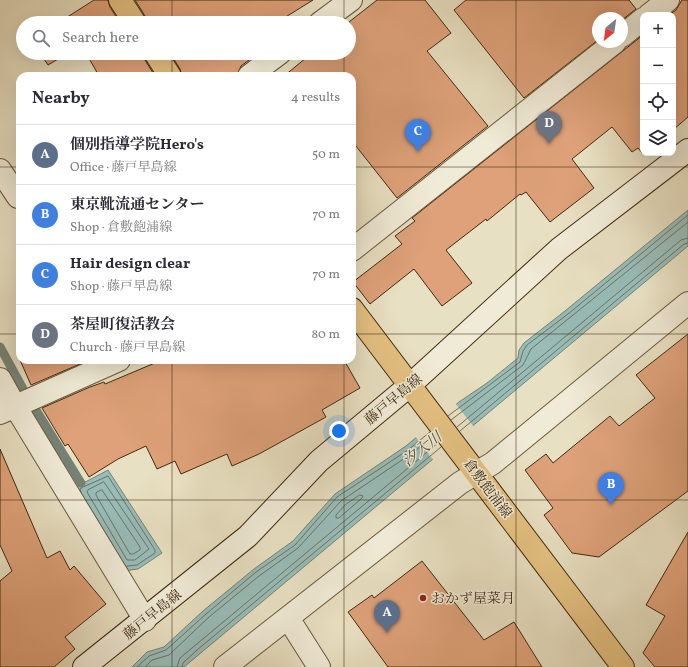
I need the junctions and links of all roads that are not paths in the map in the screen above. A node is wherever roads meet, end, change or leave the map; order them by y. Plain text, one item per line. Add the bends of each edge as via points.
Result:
1 (120, 0) edge
2 (668, 0) edge
3 (342, 3) edge
4 (653, 12) edge
5 (131, 16) edge
6 (328, 16) edge
7 (640, 22) edge
8 (628, 31) edge
9 (607, 48) edge
10 (160, 60) edge
11 (271, 60) edge
12 (167, 72) edge
13 (254, 72) edge
14 (688, 150) edge
15 (0, 170) edge
16 (13, 199) edge
17 (356, 247) edge
18 (688, 304) edge
19 (356, 314) edge
20 (110, 364) edge
21 (0, 379) edge
22 (415, 394) junction
23 (11, 408) edge
24 (474, 469) junction
25 (288, 618) junction
26 (145, 620) junction
27 (84, 667) edge
28 (225, 667) edge
29 (319, 667) edge
30 (623, 667) edge

1 - 5 main road
2 - 4 street
3 - 6 street
7 - 8 street
9 - 17 street
10 - 12 main road
11 - 13 street
14 - 22 street, 藤戸早島線 via 559,249
15 - 16 street
18 - 24 street via 493,463
19 - 22 main road, 倉敷飽浦線
20 - 23 street
21 - 23 street
22 - 24 main road, 倉敷飽浦線
22 - 26 street, 藤戸早島線 via 319,461 248,536
23 - 26 street
24 - 25 street via 460,483
24 - 30 main road, 倉敷飽浦線
25 - 28 street
25 - 29 street
26 - 27 street, 藤戸早島線

